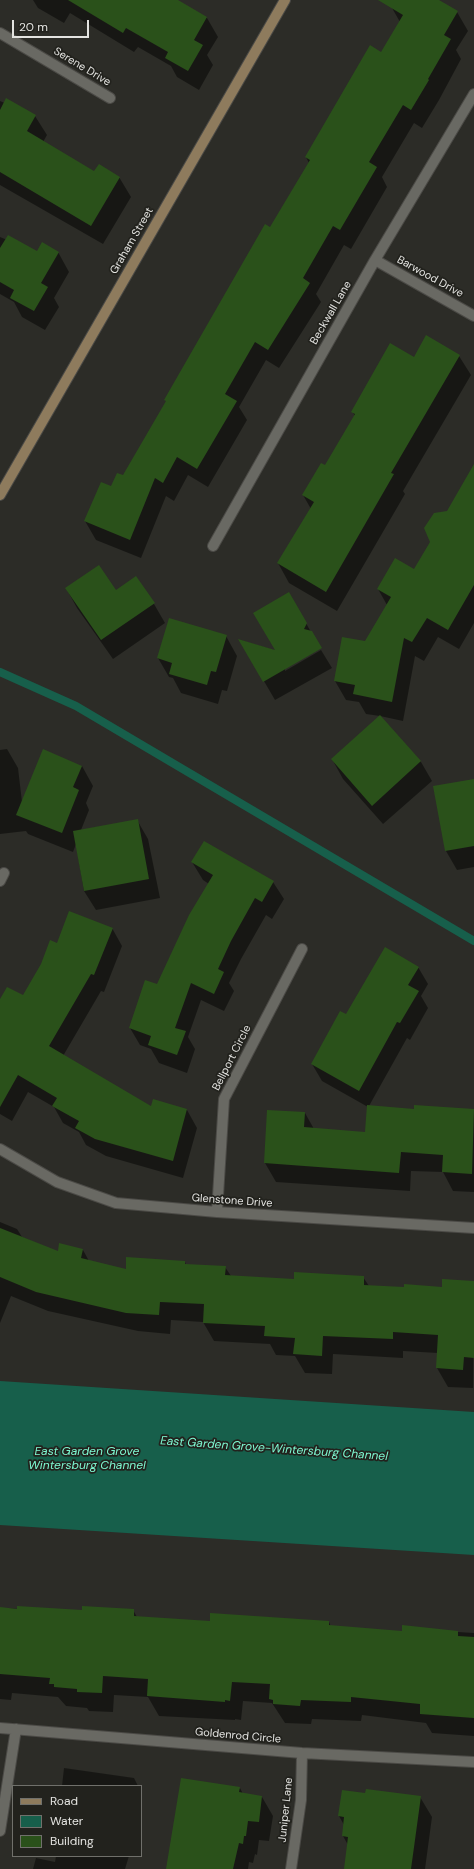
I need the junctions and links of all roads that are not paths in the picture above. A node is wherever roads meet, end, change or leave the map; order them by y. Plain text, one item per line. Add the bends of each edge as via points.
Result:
1 (285, 0) edge
2 (0, 33) edge
3 (474, 94) edge
4 (110, 98) dead end
5 (375, 260) junction
6 (474, 316) edge
7 (0, 495) edge
8 (213, 546) dead end
9 (302, 949) dead end
10 (0, 1149) edge
11 (217, 1212) junction
12 (474, 1228) edge
13 (0, 1728) edge
14 (16, 1729) junction
15 (302, 1753) junction
16 (474, 1762) edge
17 (0, 1831) edge
18 (291, 1869) edge

1 - 7 street, Graham Street
2 - 4 street, Serene Drive
3 - 5 street, Beckwall Lane
5 - 6 street, Barwood Drive
5 - 8 street, Beckwall Lane
9 - 11 street, Bellport Circle via 224,1099
10 - 11 street, Glenstone Drive via 57,1182 116,1203
11 - 12 street, Glenstone Drive
13 - 14 street, Goldenrod Circle
14 - 15 street, Goldenrod Circle
14 - 17 street
15 - 16 street, Goldenrod Circle
15 - 18 street, Juniper Lane via 301,1800

